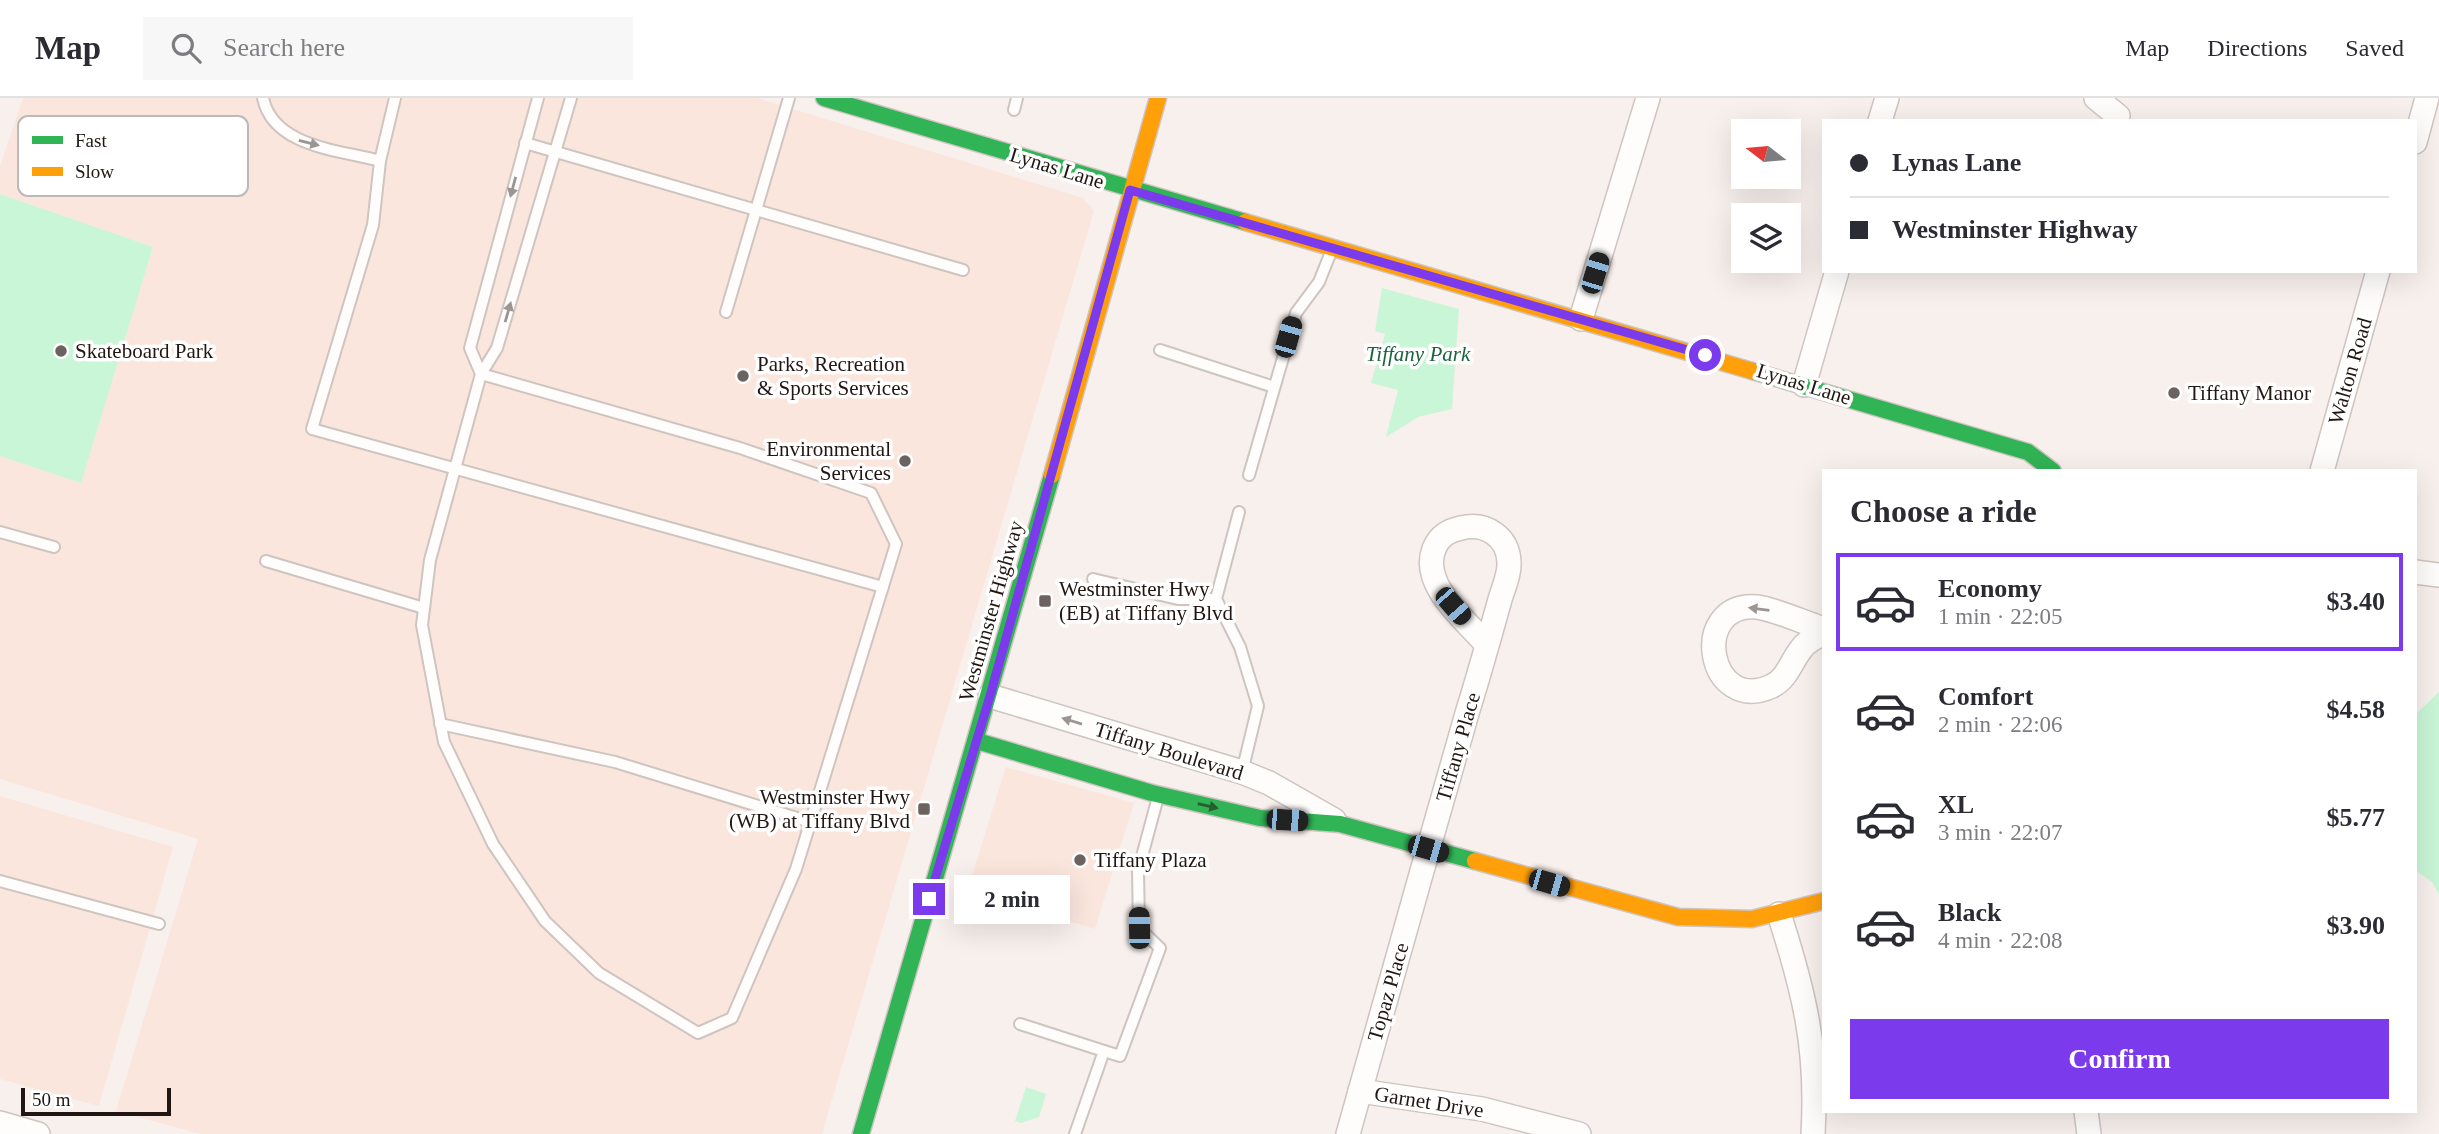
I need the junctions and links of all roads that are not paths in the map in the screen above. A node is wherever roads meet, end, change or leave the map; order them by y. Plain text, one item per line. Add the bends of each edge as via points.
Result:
1 (263, 98) edge
2 (395, 98) edge
3 (538, 98) edge
4 (571, 98) edge
5 (789, 98) edge
6 (824, 98) edge
7 (1017, 98) edge
8 (1158, 98) edge
9 (1648, 98) edge
10 (1887, 98) edge
11 (2096, 98) edge
12 (2427, 98) edge
13 (888, 107) edge
14 (1014, 110) dead end
15 (1881, 119) edge
16 (2117, 119) edge
17 (2417, 135) edge
18 (525, 143) junction
19 (555, 152) junction
20 (380, 161) junction
21 (1130, 190) junction
22 (755, 210) junction
23 (1332, 249) junction
24 (963, 270) dead end
25 (1836, 273) edge
26 (2377, 273) edge
27 (726, 312) dead end
28 (1581, 319) junction
29 (1160, 350) dead end
30 (481, 374) junction
31 (1804, 384) junction
32 (1274, 387) junction
33 (455, 468) junction
34 (2051, 469) edge
35 (2323, 469) edge
36 (1249, 475) dead end
37 (1239, 512) dead end
38 (0, 532) edge
39 (54, 547) dead end
40 (266, 561) dead end
41 (2417, 572) edge
42 (2439, 575) edge
43 (1093, 579) dead end
44 (883, 587) junction
45 (1216, 599) junction
46 (424, 608) junction
47 (1822, 630) edge
48 (1822, 633) edge
49 (1487, 645) junction
50 (990, 696) junction
51 (440, 724) junction
52 (977, 741) junction
53 (1241, 772) junction
54 (1159, 794) junction
55 (810, 822) junction
56 (1340, 824) junction
57 (1428, 849) junction
58 (0, 881) edge
59 (1822, 902) edge
60 (1779, 915) junction
61 (159, 924) dead end
62 (1020, 1024) dead end
63 (1104, 1051) junction
64 (1360, 1091) junction
65 (2086, 1113) edge
66 (0, 1123) edge
67 (38, 1134) edge
68 (861, 1134) edge
69 (1075, 1134) edge
70 (1348, 1134) edge
71 (1579, 1134) edge
72 (1813, 1134) edge
73 (2089, 1134) edge

1 -> 20 lane via 266,111 294,139
2 - 20 lane
3 - 18 lane
4 - 19 lane
5 - 22 lane
6 - 13 street, Lynas Lane
7 - 14 lane
8 - 21 street, Westminster Highway
9 - 28 street
10 - 15 street
11 - 16 street
12 - 17 street
13 - 21 street, Lynas Lane
18 - 19 lane
18 -> 30 lane via 470,348
19 - 22 lane
30 -> 19 lane via 497,348
20 - 33 lane via 373,225 312,429
21 - 23 street, Lynas Lane
21 - 50 street, Westminster Highway
22 - 24 lane
22 - 27 lane
23 - 28 street, Lynas Lane
23 - 32 lane via 1319,282 1296,313
25 - 31 street
26 - 35 street, Walton Road
28 - 31 street, Lynas Lane
29 - 32 lane
30 - 33 lane
30 - 44 lane via 740,448 871,493 896,544
31 - 34 street, Lynas Lane via 2028,452
32 - 36 lane
33 - 44 lane
33 - 46 lane via 430,560
37 - 45 lane
38 - 39 lane
40 - 46 lane
41 - 42 street
43 - 45 lane via 1178,599
44 - 55 lane
45 - 53 lane via 1240,647 1258,706
46 - 51 lane via 422,625
47 -> 48 street via 1767,609 1741,609 1720,624 1714,636 1715,663 1732,684 1760,690 1784,677 1799,651
49 - 49 street, Tiffany Place via 1510,565 1507,547 1495,533 1475,526 1460,528 1442,535 1430,569 1436,586
49 - 57 street, Tiffany Place
50 - 52 street, Westminster Highway
53 -> 50 street, Tiffany Boulevard
51 - 55 lane via 615,762
51 - 55 lane via 444,742 493,844 545,921 599,973 698,1033 732,1018 796,869
52 - 54 street, Tiffany Boulevard
52 - 68 street, Westminster Highway
53 - 56 street, Tiffany Boulevard
54 -> 56 street, Tiffany Boulevard via 1260,818
54 - 63 lane via 1138,871 1139,928 1160,948 1120,1056
56 - 57 street, Tiffany Boulevard
57 - 60 street, Tiffany Boulevard via 1678,917 1725,920
57 - 64 street, Topaz Place
58 - 61 lane
59 - 60 street, Tiffany Boulevard
60 - 72 street via 1809,1018 1816,1083
62 - 63 lane
63 - 69 lane
64 - 70 street, Topaz Place
64 - 71 street, Garnet Drive via 1482,1109
65 - 73 street
66 - 67 street

